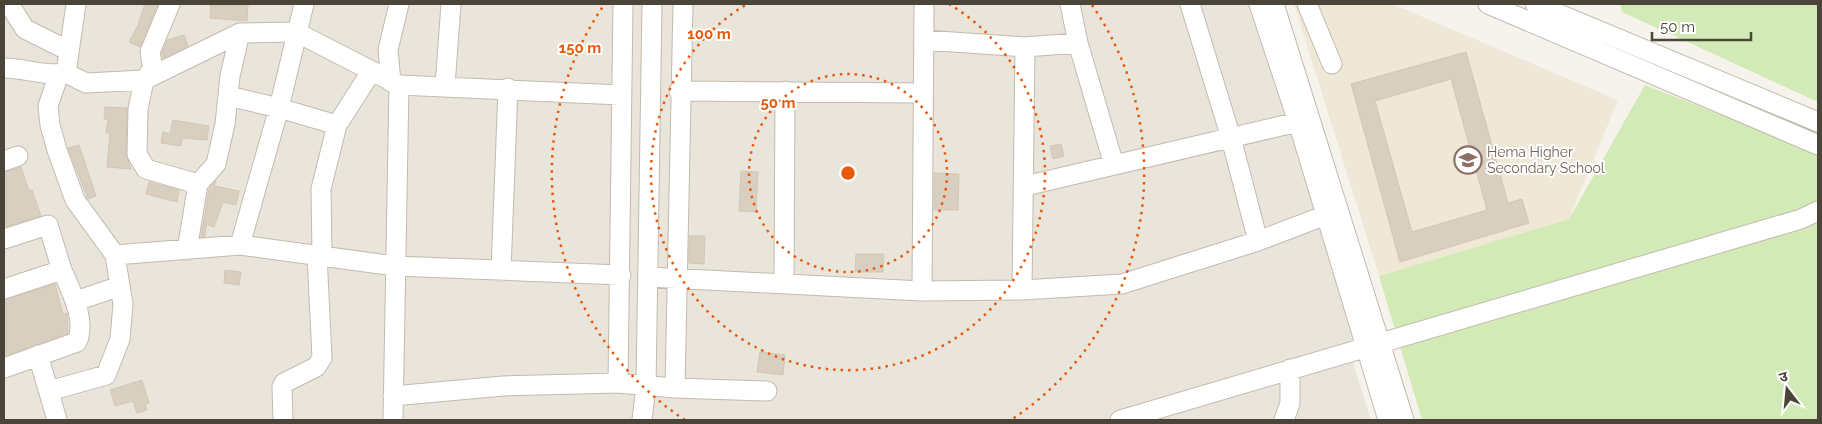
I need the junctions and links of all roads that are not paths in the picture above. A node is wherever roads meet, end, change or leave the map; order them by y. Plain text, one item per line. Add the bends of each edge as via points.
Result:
1 (8, 4) edge
2 (76, 4) edge
3 (170, 4) edge
4 (304, 4) edge
5 (399, 4) edge
6 (451, 4) edge
7 (623, 4) edge
8 (652, 4) edge
9 (683, 4) edge
10 (924, 4) edge
11 (1070, 4) edge
12 (1190, 4) edge
13 (1259, 4) edge
14 (1274, 4) edge
15 (1307, 4) edge
16 (1488, 4) edge
17 (1534, 4) edge
18 (296, 32) junction
19 (240, 33) junction
20 (924, 40) junction
21 (1078, 43) junction
22 (1025, 47) junction
23 (67, 50) junction
24 (1332, 64) dead end
25 (4, 68) edge
26 (371, 72) junction
27 (62, 73) junction
28 (144, 80) junction
29 (395, 83) junction
30 (445, 86) junction
31 (508, 88) junction
32 (679, 91) junction
33 (785, 91) junction
34 (924, 93) junction
35 (621, 95) junction
36 (228, 96) junction
37 (285, 110) junction
38 (1298, 122) junction
39 (1818, 122) edge
40 (337, 125) junction
41 (1231, 138) junction
42 (1818, 145) edge
43 (1114, 165) junction
44 (198, 184) junction
45 (1025, 186) junction
46 (1818, 212) edge
47 (1326, 214) junction
48 (4, 239) edge
49 (1258, 241) junction
50 (250, 246) junction
51 (187, 250) junction
52 (114, 255) junction
53 (320, 256) junction
54 (396, 266) junction
55 (62, 270) junction
56 (501, 271) junction
57 (621, 275) junction
58 (648, 277) junction
59 (678, 278) junction
60 (784, 283) junction
61 (120, 286) junction
62 (4, 289) edge
63 (1022, 290) junction
64 (922, 291) junction
65 (76, 301) junction
66 (1373, 344) junction
67 (38, 355) junction
68 (4, 368) edge
69 (1290, 369) junction
70 (618, 383) junction
71 (646, 386) junction
72 (674, 388) junction
73 (49, 391) junction
74 (767, 391) dead end
75 (393, 396) junction
76 (58, 420) edge
77 (283, 420) edge
78 (393, 420) edge
79 (642, 420) edge
80 (1120, 420) edge
81 (1284, 420) edge
82 (1388, 420) edge
83 (1404, 420) edge

1 - 23 street via 24,29
2 - 23 street
3 - 28 street via 150,52 153,69
4 - 18 street
5 - 29 street via 388,50
6 - 30 street
7 - 35 street
8 - 58 street
9 - 32 street
10 - 20 street
11 - 21 street
12 - 41 street
13 - 38 street
14 - 66 street
15 - 24 street
16 - 42 street
17 - 39 street
18 - 19 street
18 - 26 street
18 - 37 street
19 - 28 street
19 - 36 street
20 - 22 street
20 - 34 street
21 - 22 street
21 - 43 street
22 - 45 street
23 - 27 street
25 - 27 street
26 - 29 street
26 - 40 street
27 - 28 street via 91,84
27 - 52 street via 48,106 57,150 75,200
28 - 44 street via 138,109 138,154 146,169
29 - 30 street
29 - 54 street
30 - 31 street
31 - 35 street
31 - 56 street
32 - 33 street
32 - 59 street
33 - 34 street
33 - 60 street
34 - 64 street
35 - 57 street
36 - 37 street
36 - 44 street via 216,164
37 - 40 street
37 - 50 street via 252,197
38 - 41 street
38 - 47 street
40 - 53 street via 321,189
41 - 43 street
41 - 49 street
43 - 45 street
44 - 51 street
45 - 63 street
46 - 66 street
47 - 49 street
47 - 66 street
48 - 55 street via 48,224
49 - 63 street via 1122,284
50 - 51 street
50 - 53 street
51 - 52 street
52 - 61 street
53 - 54 street
53 - 77 street via 322,358 316,367 284,383
54 - 56 street
54 - 75 street
55 - 62 street
55 - 65 street
56 - 57 street
57 - 70 street
58 - 59 street
58 - 71 street
59 - 60 street
59 - 72 street
60 - 64 street
61 - 65 street
61 - 73 street via 123,304 120,339 106,375
63 - 64 street
65 - 67 street via 80,332 77,342
66 - 69 street
66 - 82 street
66 - 83 street
67 - 68 street
67 - 73 street
69 - 80 street
69 - 81 street via 1290,403
70 - 71 street
70 - 75 street via 504,386
71 - 72 street
71 - 79 street
72 - 74 street
73 - 76 street
75 - 78 street

